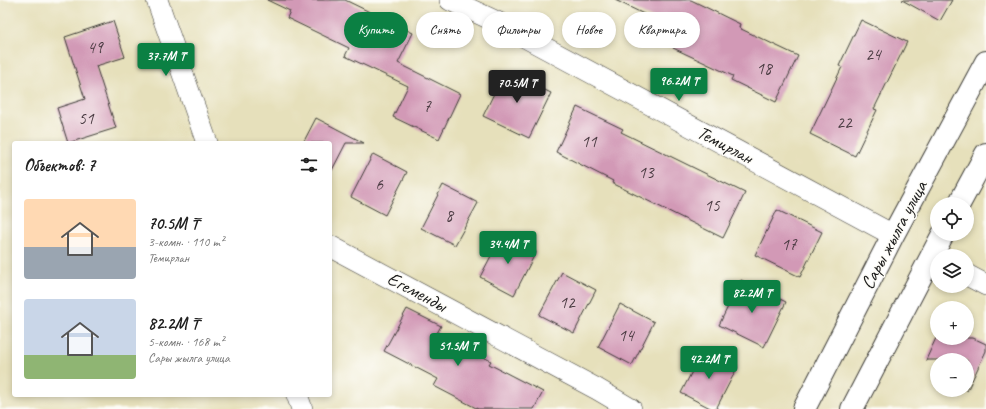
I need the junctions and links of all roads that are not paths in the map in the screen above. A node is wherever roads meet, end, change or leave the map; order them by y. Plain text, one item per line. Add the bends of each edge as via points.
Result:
1 (157, 0) edge
2 (450, 0) edge
3 (986, 62) edge
4 (206, 141) edge
5 (986, 154) edge
6 (963, 197) edge
7 (893, 235) junction
8 (332, 247) edge
9 (930, 264) edge
10 (974, 279) edge
11 (986, 285) edge
12 (298, 397) edge
13 (302, 409) edge
14 (630, 409) edge
15 (804, 409) edge
16 (852, 409) edge

1 - 4 street
2 - 7 street, Темирлан via 496,22
3 - 7 street, Сары жылга улица
5 - 6 street
7 - 15 street, Сары жылга улица
8 - 14 street, Егеменды
9 - 16 street
10 - 11 street
12 - 13 street

